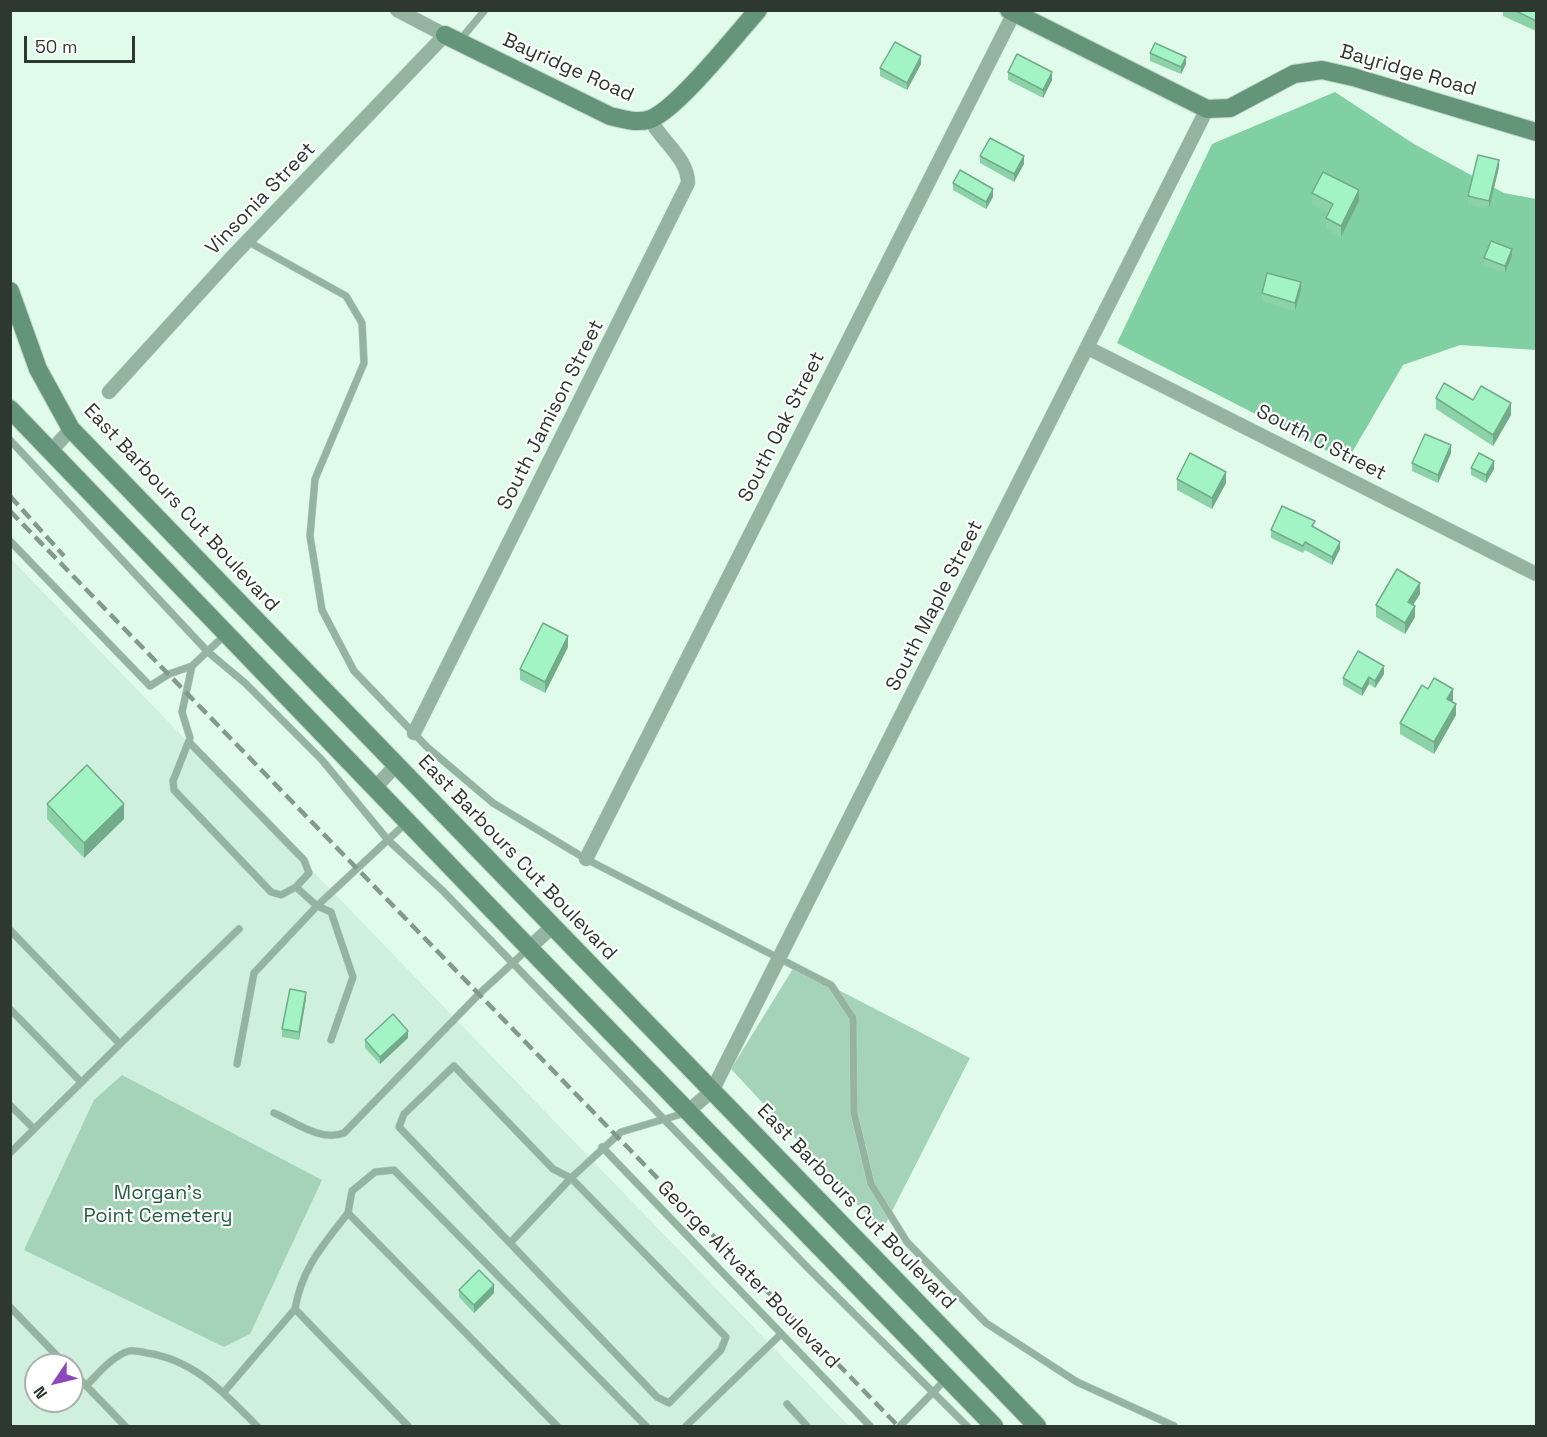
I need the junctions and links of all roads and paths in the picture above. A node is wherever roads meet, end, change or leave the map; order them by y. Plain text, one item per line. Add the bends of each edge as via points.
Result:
1 (397, 10) edge
2 (486, 10) edge
3 (758, 10) edge
4 (1011, 12) edge
5 (452, 39) junction
6 (1207, 109) junction
7 (650, 119) junction
8 (1536, 132) edge
9 (247, 241) junction
10 (10, 291) edge
11 (1088, 348) junction
12 (109, 392) dead end
13 (10, 409) edge
14 (71, 429) junction
15 (10, 440) edge
16 (51, 451) junction
17 (10, 542) edge
18 (1536, 574) edge
19 (248, 613) junction
20 (226, 634) junction
21 (208, 652) junction
22 (192, 666) junction
23 (414, 733) junction
24 (189, 742) junction
25 (396, 765) junction
26 (375, 788) junction
27 (407, 821) junction
28 (388, 840) junction
29 (586, 859) junction
30 (296, 887) junction
31 (317, 906) junction
32 (552, 927) junction
33 (239, 929) dead end
34 (10, 930) edge
35 (529, 948) junction
36 (779, 959) junction
37 (513, 963) junction
38 (10, 1009) edge
39 (331, 1040) dead end
40 (120, 1044) junction
41 (237, 1064) dead end
42 (81, 1082) junction
43 (712, 1091) junction
44 (10, 1105) edge
45 (687, 1112) junction
46 (274, 1113) dead end
47 (663, 1119) junction
48 (34, 1129) junction
49 (602, 1147) junction
50 (10, 1152) edge
51 (571, 1178) junction
52 (348, 1213) junction
53 (510, 1243) junction
54 (872, 1257) junction
55 (850, 1279) junction
56 (10, 1307) edge
57 (295, 1309) junction
58 (782, 1334) junction
59 (54, 1353) edge
60 (969, 1356) junction
61 (947, 1378) junction
62 (86, 1386) joint
63 (224, 1392) junction
64 (933, 1393) junction
65 (787, 1404) dead end
66 (125, 1426) edge
67 (256, 1426) edge
68 (408, 1426) edge
69 (557, 1426) edge
70 (646, 1426) edge
71 (686, 1426) edge
72 (807, 1426) edge
73 (870, 1426) edge
74 (900, 1426) edge
75 (967, 1426) edge
76 (994, 1426) edge
77 (1037, 1426) edge
78 (1174, 1426) edge

1 - 5 street, Bayridge Road
2 - 5 lane
3 - 7 street, Bayridge Road via 671,106
4 - 6 street
4 - 29 street, South Oak Street
5 - 7 street, Bayridge Road via 610,116 630,121
5 - 9 street, Vinsonia Street
6 - 8 street, Bayridge Road via 1230,108 1294,74 1322,70
6 - 11 street, South Maple Street
7 - 23 street, South Jamison Street via 658,135 684,164 688,183
9 - 12 street, Vinsonia Street
9 - 23 lane via 346,297 362,323 364,363 315,479 310,536 322,610 354,671
10 - 14 street, East Barbours Cut Boulevard via 38,369
11 - 18 street, South C Street
11 - 36 street, South Maple Street
13 - 16 street
14 - 16 street
14 - 19 street, East Barbours Cut Boulevard
15 - 21 lane
16 - 20 street
17 - 22 lane via 150,686
19 - 20 street
19 - 25 street, East Barbours Cut Boulevard
20 - 21 lane
20 - 26 street
21 - 22 lane
21 - 28 lane via 322,760
22 - 24 lane via 182,712
23 - 29 lane via 493,803
24 - 30 lane via 304,860 309,873
24 - 30 lane via 173,781 174,790 271,892 281,895
25 - 26 street
25 - 32 street, East Barbours Cut Boulevard
26 - 27 street
27 - 28 lane
27 - 35 street
28 - 31 lane
28 - 37 lane
29 - 36 lane
30 - 31 lane
31 - 39 lane via 331,912 335,919 353,976
31 - 41 lane via 254,973
32 - 35 street
32 - 43 street, East Barbours Cut Boulevard
33 - 40 lane
34 - 40 lane
35 - 37 lane
35 - 45 street
36 - 43 street, South Maple Street
36 - 78 lane via 831,985 853,1018 854,1113 871,1184 907,1242 986,1323 1077,1382
37 - 46 lane via 344,1133 325,1136
37 - 47 lane
38 - 42 lane
40 - 42 lane
42 - 48 lane
43 - 45 street, South Maple Street
43 - 54 street, East Barbours Cut Boulevard
44 - 48 lane
45 - 47 lane
45 - 55 street
47 - 49 lane via 621,1132
47 - 64 lane
48 - 50 lane
49 - 51 lane
49 - 58 lane, George Altvater Boulevard
51 - 53 lane
51 - 53 lane via 553,1169 454,1066 404,1114 399,1127
51 - 53 lane via 726,1337 721,1350 669,1403 657,1397
52 - 57 lane via 317,1251 299,1285
52 - 69 lane
52 - 70 lane via 352,1191 375,1172 394,1170
54 - 55 street
54 - 60 street, East Barbours Cut Boulevard
55 - 61 street
56 - 59 lane
57 - 63 lane
57 - 68 lane
58 - 71 lane
58 - 73 lane, George Altvater Boulevard
60 - 61 street
60 - 77 street, East Barbours Cut Boulevard
61 - 64 lane
61 - 76 street
62 - 63 lane via 114,1359 130,1350 156,1354 190,1368
62 - 66 lane
63 - 67 lane
64 - 74 lane
64 - 75 lane
65 - 72 lane

